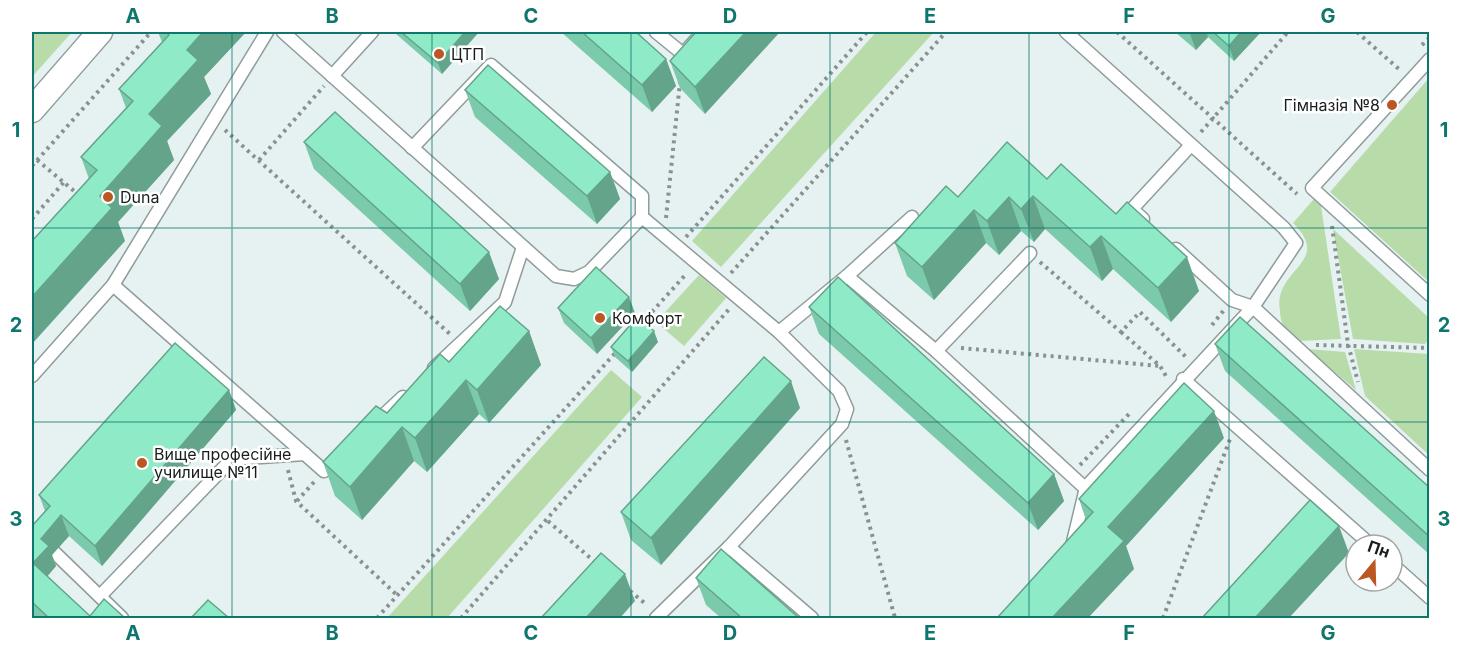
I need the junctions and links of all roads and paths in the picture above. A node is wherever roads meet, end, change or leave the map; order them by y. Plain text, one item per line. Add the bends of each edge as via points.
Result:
1 (100, 32) edge
2 (151, 32) edge
3 (267, 32) edge
4 (283, 32) edge
5 (372, 32) edge
6 (656, 32) edge
7 (703, 32) edge
8 (867, 32) edge
9 (946, 32) edge
10 (1066, 32) edge
11 (1117, 32) edge
12 (1288, 32) edge
13 (1358, 32) edge
14 (683, 54) junction
15 (1430, 59) edge
16 (332, 76) junction
17 (1410, 81) junction
18 (32, 110) edge
19 (1214, 116) junction
20 (214, 120) junction
21 (1191, 145) junction
22 (412, 148) junction
23 (37, 160) junction
24 (259, 160) junction
25 (32, 166) edge
26 (64, 182) junction
27 (82, 197) edge
28 (1303, 200) dead end
29 (1329, 204) junction
30 (642, 217) junction
31 (912, 217) dead end
32 (32, 219) edge
33 (1149, 224) edge
34 (664, 236) junction
35 (1166, 239) edge
36 (523, 247) junction
37 (678, 247) junction
38 (1030, 253) joint
39 (696, 262) junction
40 (847, 276) junction
41 (722, 284) junction
42 (113, 285) junction
43 (1430, 295) edge
44 (739, 298) junction
45 (1232, 300) junction
46 (1253, 307) junction
47 (641, 324) edge
48 (779, 332) junction
49 (1121, 332) junction
50 (1206, 332) dead end
51 (460, 343) junction
52 (1348, 344) junction
53 (1292, 345) junction
54 (939, 348) junction
55 (1193, 348) dead end
56 (1430, 348) edge
57 (617, 350) edge
58 (1186, 357) junction
59 (1180, 363) dead end
60 (1160, 366) junction
61 (1173, 369) dead end
62 (426, 375) edge
63 (32, 376) edge
64 (1166, 376) junction
65 (1183, 379) junction
66 (1158, 384) dead end
67 (409, 391) edge
68 (1134, 409) dead end
69 (1366, 411) junction
70 (842, 424) junction
71 (1235, 425) junction
72 (367, 431) edge
73 (350, 447) edge
74 (305, 454) junction
75 (285, 456) junction
76 (1078, 467) dead end
77 (1430, 470) edge
78 (324, 471) junction
79 (1086, 488) junction
80 (296, 501) junction
81 (548, 521) junction
82 (1355, 533) edge
83 (729, 547) junction
84 (54, 552) dead end
85 (1063, 560) edge
86 (599, 565) edge
87 (1404, 574) edge
88 (624, 586) edge
89 (100, 596) junction
90 (398, 596) junction
91 (1430, 597) edge
92 (659, 617) edge
93 (122, 618) edge
94 (377, 618) edge
95 (461, 618) edge
96 (812, 618) edge
97 (896, 618) edge
98 (1163, 618) edge

1 - 18 street
2 - 23 path
3 - 20 lane
4 - 16 lane
5 - 16 lane
6 - 14 lane
7 - 14 lane
8 - 37 path
9 - 41 path
10 - 21 lane
11 - 19 path
12 - 19 path
13 - 17 path
14 - 34 path
15 - 17 lane
16 - 22 lane
16 - 24 path
17 - 29 lane via 1312,188
19 - 21 path
19 - 28 path
20 - 24 path
20 - 42 lane
21 - 33 lane via 1132,209
21 - 46 lane via 1296,243
22 - 30 lane via 491,65 642,196
22 - 36 lane
23 - 25 path
23 - 26 path
24 - 51 path
26 - 27 path
26 - 32 path
29 - 43 lane
29 - 52 path
30 - 34 lane
30 - 36 lane via 589,272 574,279 556,276
31 - 40 lane
34 - 37 lane
35 - 45 lane
36 - 51 lane via 505,302
37 - 39 lane
38 - 49 path
38 - 54 lane
39 - 41 lane
39 - 47 path
40 - 48 lane
40 - 54 lane
41 - 44 lane
42 - 63 lane
42 - 74 lane
44 - 48 lane
44 - 81 path
45 - 46 lane
45 - 50 path
46 - 53 lane
46 - 65 lane
48 - 70 lane via 839,391 847,409
49 - 58 path via 1140,312
49 - 60 path
51 - 62 lane
52 - 53 path
52 - 56 path
52 - 69 path
53 - 69 lane
54 - 60 path
54 - 79 lane
55 - 58 path
57 - 90 path
58 - 59 path
60 - 64 path
61 - 64 path
64 - 66 path
65 - 71 lane
65 - 79 lane
67 - 72 lane
68 - 76 path
69 - 77 lane
70 - 83 lane
70 - 97 path
71 - 82 lane via 1315,503
71 - 98 path
73 - 78 lane
74 - 75 lane
74 - 78 lane
75 - 80 path
75 - 89 lane via 232,459
78 - 80 path
79 - 85 lane via 1071,552
80 - 90 path
81 - 86 path
81 - 95 path
83 - 92 lane
83 - 96 lane
84 - 89 lane
87 - 91 lane
88 - 92 path
89 - 93 lane
90 - 94 path

